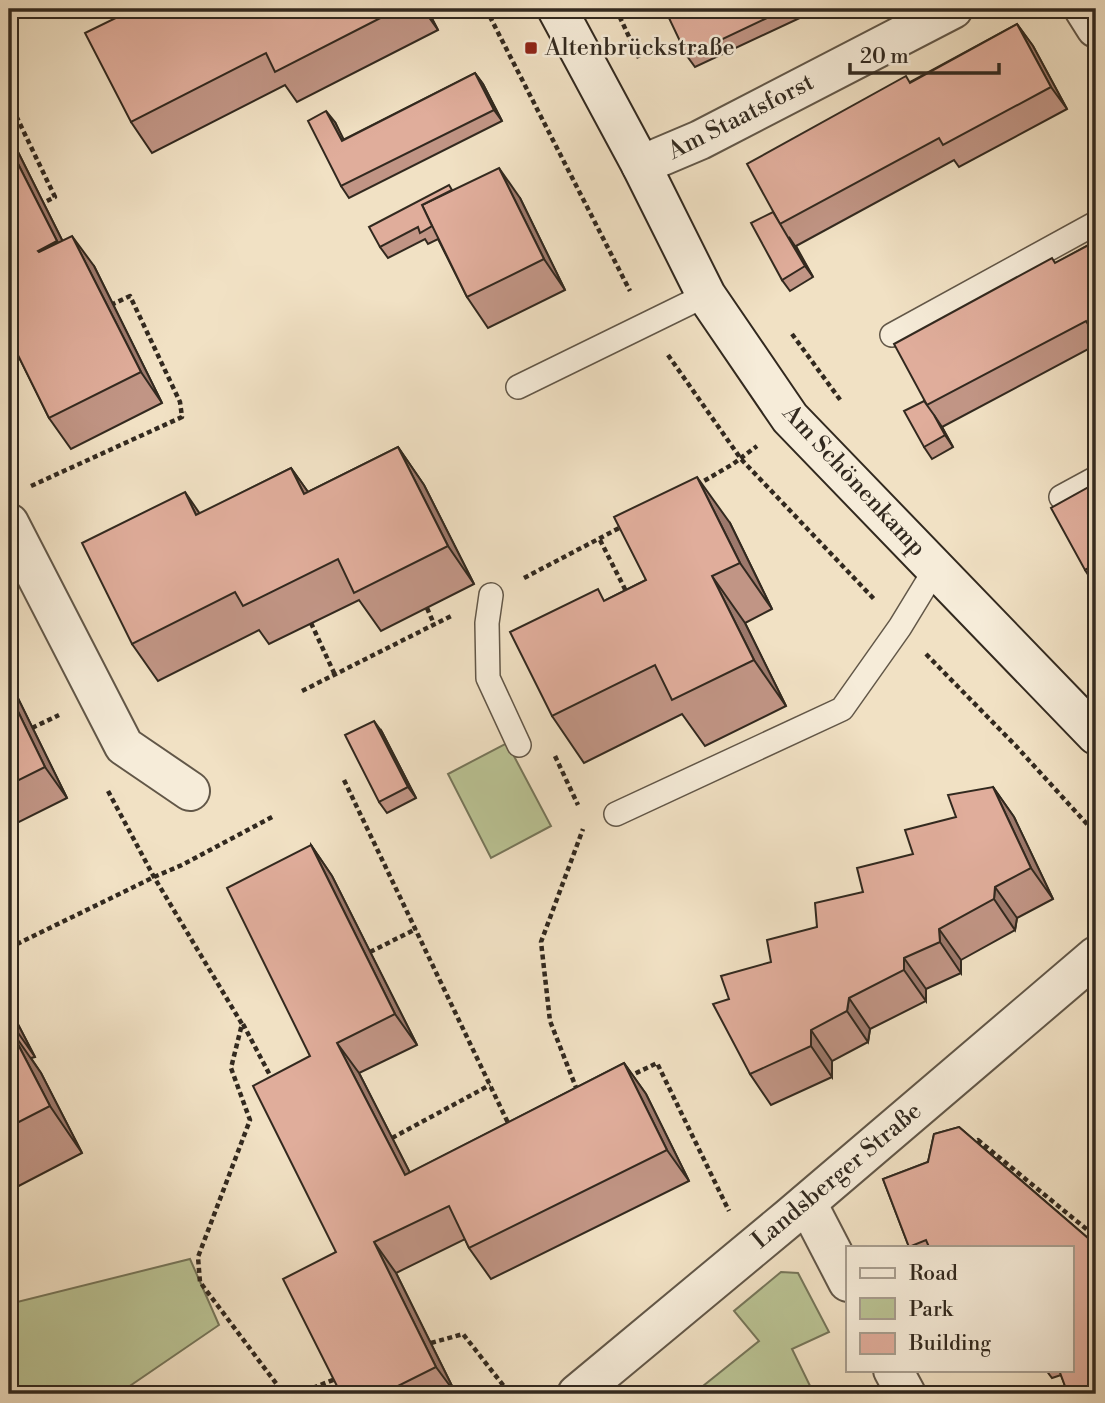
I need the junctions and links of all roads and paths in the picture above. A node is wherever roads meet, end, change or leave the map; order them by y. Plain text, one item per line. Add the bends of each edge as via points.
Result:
1 (486, 9) edge
2 (557, 9) edge
3 (953, 9) edge
4 (1084, 9) edge
5 (1096, 29) edge
6 (9, 101) edge
7 (550, 131) dead end
8 (641, 165) junction
9 (43, 202) dead end
10 (1096, 223) edge
11 (706, 295) junction
12 (113, 304) dead end
13 (786, 326) dead end
14 (892, 335) dead end
15 (518, 387) dead end
16 (847, 409) dead end
17 (790, 418) junction
18 (1096, 478) edge
19 (697, 485) edge
20 (1061, 498) dead end
21 (16, 506) edge
22 (636, 519) edge
23 (600, 540) junction
24 (936, 568) junction
25 (491, 595) junction
26 (630, 599) edge
27 (427, 608) dead end
28 (311, 623) dead end
29 (434, 624) junction
30 (335, 675) junction
31 (302, 691) dead end
32 (66, 711) dead end
33 (32, 728) dead end
34 (1096, 735) edge
35 (519, 745) dead end
36 (551, 748) edge
37 (344, 780) dead end
38 (104, 782) dead end
39 (190, 791) dead end
40 (580, 808) dead end
41 (616, 814) dead end
42 (274, 816) dead end
43 (586, 821) dead end
44 (154, 877) junction
45 (416, 929) junction
46 (9, 948) edge
47 (370, 951) dead end
48 (1096, 957) edge
49 (242, 1024) junction
50 (624, 1079) edge
51 (275, 1085) edge
52 (490, 1085) junction
53 (581, 1100) edge
54 (513, 1133) edge
55 (392, 1138) dead end
56 (967, 1145) edge
57 (807, 1203) junction
58 (1096, 1237) edge
59 (750, 1251) junction
60 (846, 1278) edge
61 (431, 1343) dead end
62 (894, 1372) edge
63 (339, 1377) edge
64 (284, 1394) edge
65 (297, 1394) edge
66 (510, 1394) edge
67 (577, 1394) edge
68 (906, 1394) edge

1 - 7 path
2 - 8 street, Am Schönenkamp
3 - 8 street, Am Staatsforst via 699,140
4 - 5 street
6 - 9 path via 55,197
8 - 11 street, Am Schönenkamp
10 - 14 lane
11 - 15 lane
11 - 17 street, Am Schönenkamp
12 - 21 path via 130,296 183,417
13 - 16 path
17 - 19 path via 733,464
17 - 24 street, Am Schönenkamp
18 - 20 lane
21 - 39 street via 124,746
22 - 23 path
23 - 25 path
23 - 26 path
24 - 34 street, Am Schönenkamp
24 - 41 lane via 842,709
25 - 29 path
25 - 35 lane via 486,623 488,678
27 - 29 path
28 - 30 path
29 - 30 path
30 - 31 path
32 - 33 path
36 - 40 path
37 - 45 path
38 - 44 path
42 - 44 path
43 - 53 path via 541,942 550,1021
44 - 46 path
44 - 49 path
45 - 47 path
45 - 52 path
48 - 57 street, Landsberger Straße
49 - 51 path
49 - 64 path via 231,1068 250,1120 198,1257 200,1282
50 - 59 path via 657,1063
52 - 54 path
52 - 55 path
56 - 58 path via 978,1140
57 - 59 street, Landsberger Straße
57 - 60 street
59 - 67 street, Landsberger Straße
61 - 66 path via 463,1334
62 - 68 street
63 - 65 path

